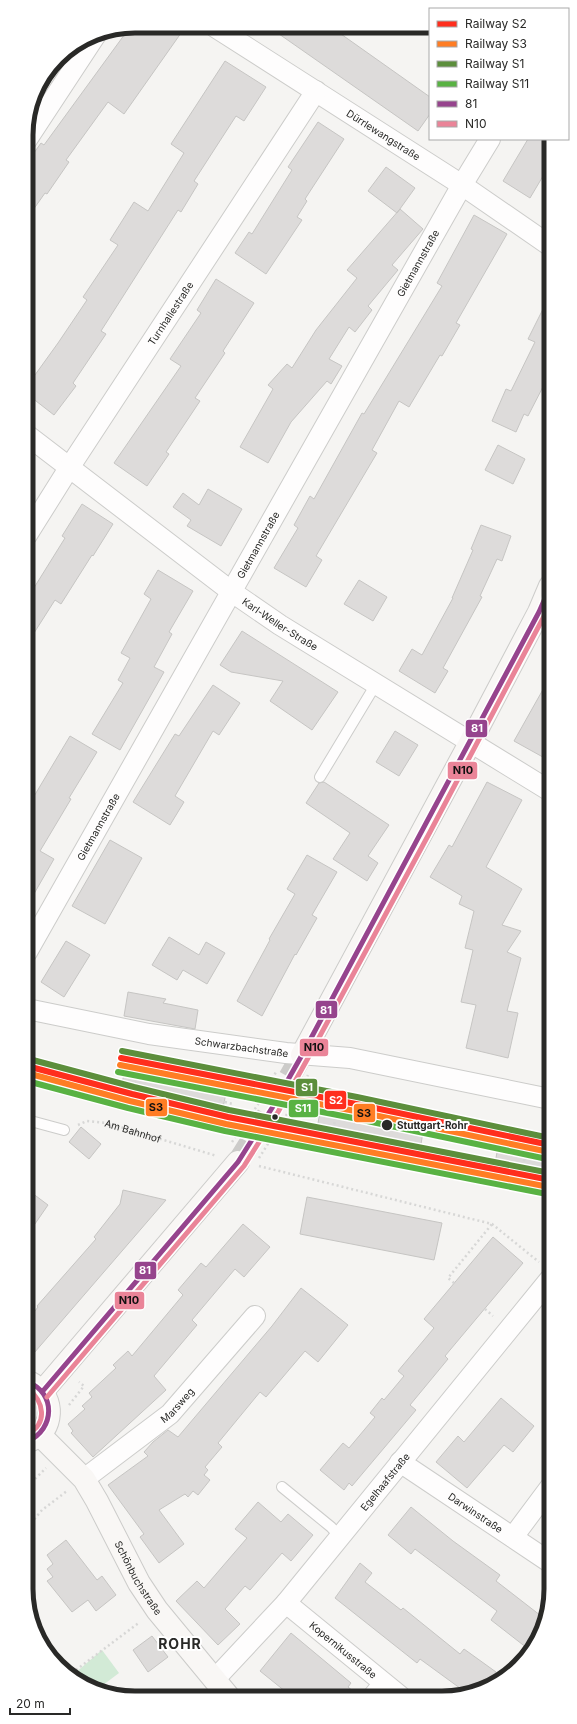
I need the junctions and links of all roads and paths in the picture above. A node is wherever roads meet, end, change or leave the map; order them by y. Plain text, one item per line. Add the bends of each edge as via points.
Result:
1 (227, 33) edge
2 (91, 44) edge
3 (316, 91) junction
4 (33, 130) edge
5 (489, 140) edge
6 (462, 185) junction
7 (544, 242) edge
8 (33, 440) edge
9 (69, 468) junction
10 (33, 525) edge
11 (232, 592) junction
12 (544, 600) edge
13 (376, 684) junction
14 (470, 742) junction
15 (320, 777) dead end
16 (544, 787) edge
17 (33, 941) edge
18 (33, 1010) edge
19 (302, 1054) junction
20 (224, 1085) dead end
21 (544, 1098) edge
22 (233, 1104) dead end
23 (338, 1108) dead end
24 (218, 1111) dead end
25 (224, 1112) dead end
26 (33, 1121) edge
27 (64, 1130) joint
28 (332, 1134) dead end
29 (527, 1146) dead end
30 (234, 1154) junction
31 (522, 1170) dead end
32 (492, 1224) junction
33 (544, 1270) edge
34 (544, 1278) edge
35 (454, 1283) dead end
36 (255, 1316) dead end
37 (35, 1387) edge
38 (34, 1438) edge
39 (400, 1462) junction
40 (84, 1479) junction
41 (282, 1487) dead end
42 (544, 1495) edge
43 (33, 1521) edge
44 (340, 1537) junction
45 (513, 1537) junction
46 (544, 1558) edge
47 (286, 1603) junction
48 (157, 1610) junction
49 (75, 1672) edge
50 (214, 1680) junction
51 (380, 1680) junction
52 (224, 1691) edge
53 (371, 1691) edge
54 (394, 1691) edge

1 - 3 street, Dürrlewangstraße
2 - 4 street
3 - 6 street, Dürrlewangstraße
3 - 9 street, Turnhallestraße
5 - 6 street, Gietmannstraße
6 - 7 street, Dürrlewangstraße
6 - 11 street, Gietmannstraße
8 - 9 street, Karl-Weller-Straße
9 - 10 street, Turnhallestraße
9 - 11 street, Karl-Weller-Straße
11 - 13 street, Karl-Weller-Straße
11 - 17 street, Gietmannstraße
12 - 14 street
13 - 14 street, Karl-Weller-Straße
13 - 15 lane
14 - 16 street, Karl-Weller-Straße
14 - 19 street
18 - 19 street, Schwarzbachstraße via 149,1034
19 - 21 street, Schwarzbachstraße via 350,1058
19 - 30 path via 266,1091
19 - 32 path via 282,1121 254,1166
20 - 24 path
22 - 25 path via 225,1102
23 - 28 path
26 - 27 lane
27 - 30 path, Am Bahnhof via 87,1121 107,1123
29 - 31 path
30 - 37 street
32 - 33 path
32 - 35 path via 448,1278
34 - 39 street, Egelhaafstraße
36 - 40 street, Marsweg via 170,1414
37 - 38 street via 48,1400 50,1412 47,1425
38 - 40 street, Schönbuchstraße via 59,1454
39 - 44 street, Egelhaafstraße
39 - 45 street, Darwinstraße
40 - 43 path via 42,1510
40 - 48 street, Schönbuchstraße via 139,1583
41 - 44 lane
42 - 45 street
44 - 47 street, Egelhaafstraße
45 - 46 street, Darwinstraße
47 - 50 street, Egelhaafstraße
47 - 51 street, Kopernikusstraße
48 - 49 path via 116,1638
48 - 50 street, Schönbuchstraße
50 - 52 street, Schönbuchstraße
51 - 53 lane
51 - 54 street, Kopernikusstraße

